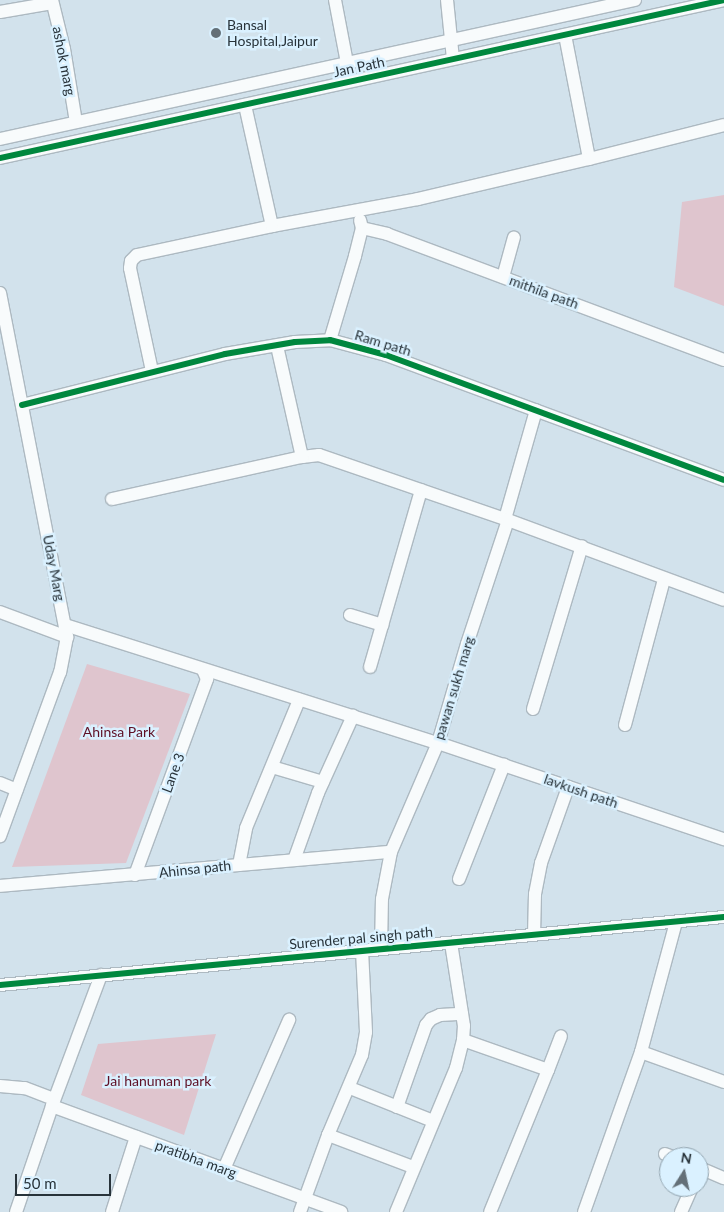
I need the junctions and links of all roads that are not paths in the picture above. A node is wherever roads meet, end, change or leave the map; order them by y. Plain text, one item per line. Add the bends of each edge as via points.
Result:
1 (336, 0) edge
2 (447, 0) edge
3 (595, 0) edge
4 (634, 0) edge
5 (724, 0) edge
6 (52, 1) edge
7 (610, 6) junction
8 (0, 12) edge
9 (565, 35) junction
10 (451, 40) junction
11 (453, 59) junction
12 (347, 63) junction
13 (245, 105) junction
14 (76, 122) junction
15 (724, 125) edge
16 (0, 139) edge
17 (0, 158) edge
18 (589, 160) junction
19 (358, 210) junction
20 (272, 226) junction
21 (362, 228) junction
22 (514, 237) dead end
23 (503, 277) junction
24 (1, 300) edge
25 (330, 340) junction
26 (277, 346) junction
27 (724, 360) edge
28 (152, 371) junction
29 (22, 405) junction
30 (536, 410) junction
31 (302, 458) junction
32 (724, 480) edge
33 (420, 490) junction
34 (112, 499) dead end
35 (507, 520) junction
36 (582, 546) junction
37 (664, 579) junction
38 (724, 600) edge
39 (0, 612) edge
40 (350, 616) dead end
41 (382, 625) junction
42 (66, 631) junction
43 (370, 667) dead end
44 (204, 670) junction
45 (299, 700) junction
46 (533, 709) dead end
47 (353, 716) junction
48 (625, 724) dead end
49 (438, 743) junction
50 (504, 765) junction
51 (272, 767) junction
52 (0, 782) edge
53 (324, 782) junction
54 (568, 787) junction
55 (17, 790) junction
56 (0, 836) edge
57 (724, 839) edge
58 (390, 852) junction
59 (294, 860) junction
60 (239, 865) junction
61 (135, 875) junction
62 (459, 879) dead end
63 (0, 886) edge
64 (724, 917) edge
65 (676, 922) junction
66 (534, 935) junction
67 (451, 942) junction
68 (381, 949) junction
69 (362, 951) junction
70 (101, 975) junction
71 (0, 985) edge
72 (462, 1014) junction
73 (289, 1020) dead end
74 (561, 1036) dead end
75 (463, 1040) junction
76 (641, 1052) junction
77 (548, 1070) junction
78 (724, 1082) edge
79 (0, 1086) edge
80 (350, 1088) junction
81 (53, 1103) junction
82 (397, 1107) junction
83 (433, 1121) junction
84 (328, 1135) junction
85 (136, 1137) junction
86 (413, 1166) junction
87 (224, 1169) junction
88 (709, 1172) edge
89 (724, 1178) edge
90 (688, 1197) edge
91 (303, 1198) junction
92 (16, 1212) edge
93 (112, 1212) edge
94 (300, 1212) edge
95 (341, 1212) edge
96 (396, 1212) edge
97 (490, 1212) edge
98 (584, 1212) edge
99 (681, 1212) edge

1 - 12 street
2 - 10 street
3 - 7 street
4 - 7 street, Jan Path
5 - 9 street, Jan Path
6 - 8 street
6 - 14 street, ashok marg
7 - 10 street, Jan Path
9 - 11 street, Jan Path
9 - 18 street
10 - 11 street
10 - 12 street, Jan Path
11 - 13 street, Jan Path
12 - 14 street, Jan Path
13 - 17 street, Jan Path
13 - 20 street
14 - 16 street, Jan Path
15 - 18 street
18 - 19 street
19 - 20 street
19 - 21 street
20 - 28 street via 137,256 131,261
21 - 23 street, mithila path via 387,234
21 - 25 street
22 - 23 street
23 - 27 street, mithila path
24 - 29 street, Uday Marg
25 - 26 street, Ram path
25 - 30 street, Ram path via 386,355
26 - 28 street, Ram path
26 - 31 street
28 - 29 street, Ram path
29 - 42 street, Uday Marg
30 - 32 street, Ram path
30 - 35 street, pawan sukh marg
31 - 33 street via 319,455
31 - 34 street
33 - 35 street
33 - 41 street
35 - 36 street
35 - 49 street, pawan sukh marg
36 - 37 street
36 - 46 street
37 - 38 street
37 - 48 street
39 - 42 street, lavkush path
40 - 41 street
41 - 43 street
42 - 44 street, lavkush path
42 - 55 street, Uday Marg via 60,672
44 - 45 street, lavkush path
44 - 61 street, Lane 3 via 207,679
45 - 47 street, lavkush path
45 - 51 street
47 - 49 street, lavkush path
47 - 53 street
49 - 50 street, lavkush path
49 - 58 street, pawan sukh marg
50 - 54 street, lavkush path
50 - 62 street
51 - 53 street
51 - 60 street via 246,828
52 - 55 street
53 - 59 street
54 - 57 street, lavkush path
54 - 66 street via 541,863 535,894
55 - 56 street, Uday Marg
58 - 59 street, Ahinsa path
58 - 68 street, pawan sukh marg via 382,899
59 - 60 street, Ahinsa path
60 - 61 street, Ahinsa path
61 - 63 street, Ahinsa path
64 - 65 street, Surender pal singh path
65 - 66 street, Surender pal singh path
65 - 76 street
66 - 67 street, Surender pal singh path
67 - 68 street, Surender pal singh path
67 - 72 street
68 - 69 street, Surender pal singh path
69 - 70 street, Surender pal singh path
69 - 80 street via 366,1032
70 - 71 street, Surender pal singh path
70 - 81 street
72 - 75 street
72 - 82 street via 440,1015 426,1025
73 - 87 street
74 - 77 street
75 - 77 street
75 - 83 street via 456,1068
76 - 78 street
76 - 98 street
77 - 97 street
79 - 81 street, pratibha marg via 24,1088
80 - 82 street
80 - 84 street
81 - 85 street, pratibha marg
81 - 92 street
82 - 83 street
83 - 86 street
84 - 86 street
84 - 91 street
85 - 87 street, pratibha marg
85 - 93 street
86 - 96 street
87 - 91 street, pratibha marg
88 - 89 street
90 - 99 street
91 - 94 street
91 - 95 street, pratibha marg

